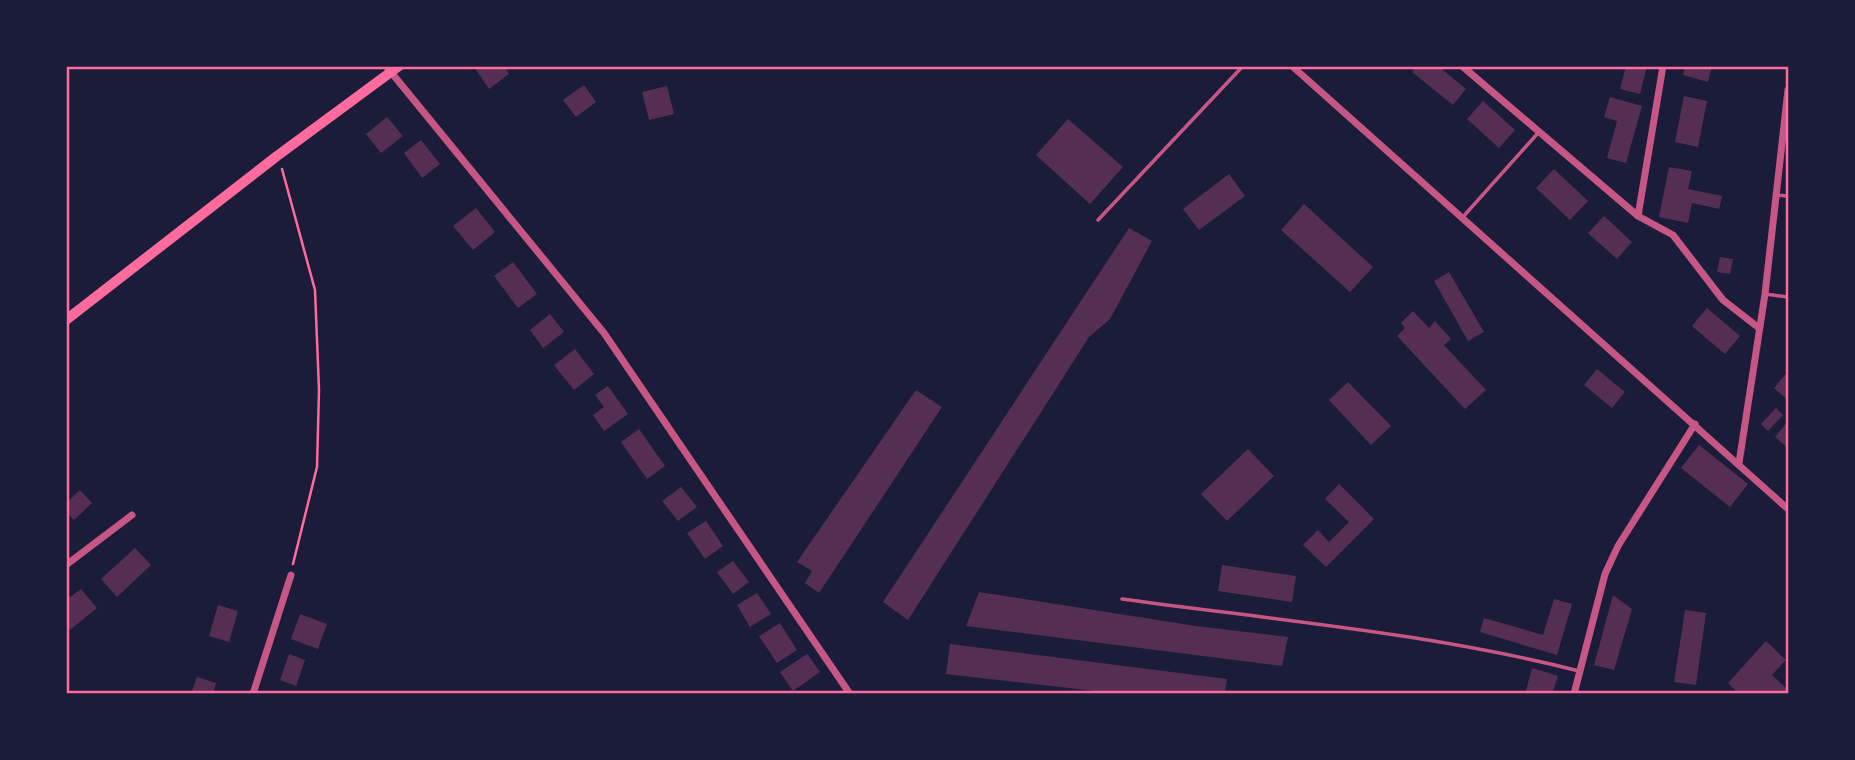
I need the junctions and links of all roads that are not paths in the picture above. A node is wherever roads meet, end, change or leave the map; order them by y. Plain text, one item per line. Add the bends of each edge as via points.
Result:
1 (1243, 66) edge
2 (1292, 66) edge
3 (1462, 66) edge
4 (1662, 66) edge
5 (392, 69) edge
6 (1788, 90) edge
7 (1787, 112) edge
8 (1538, 133) junction
9 (1774, 194) junction
10 (1788, 196) edge
11 (1638, 216) junction
12 (1462, 218) junction
13 (1098, 220) dead end
14 (1765, 293) junction
15 (1788, 297) edge
16 (66, 320) edge
17 (1759, 328) junction
18 (1695, 424) junction
19 (1739, 463) junction
20 (1788, 509) edge
21 (132, 515) dead end
22 (66, 565) edge
23 (291, 575) road end
24 (1122, 599) dead end
25 (1579, 671) junction
26 (253, 694) edge
27 (850, 694) edge
28 (1574, 694) edge

1 - 13 lane
2 - 12 street
3 - 8 street
4 - 11 street
5 - 16 main road
5 - 27 street via 604,333
6 - 7 street
7 - 9 street
8 - 11 street
8 - 12 lane
9 - 10 lane
9 - 14 street
11 - 17 street via 1673,235 1723,300
12 - 18 street
14 - 15 lane
14 - 17 street
17 - 19 street
18 - 19 street
18 - 25 street via 1613,555
19 - 20 street
21 - 22 street
23 - 26 street
24 - 25 lane via 1422,637
25 - 28 street

